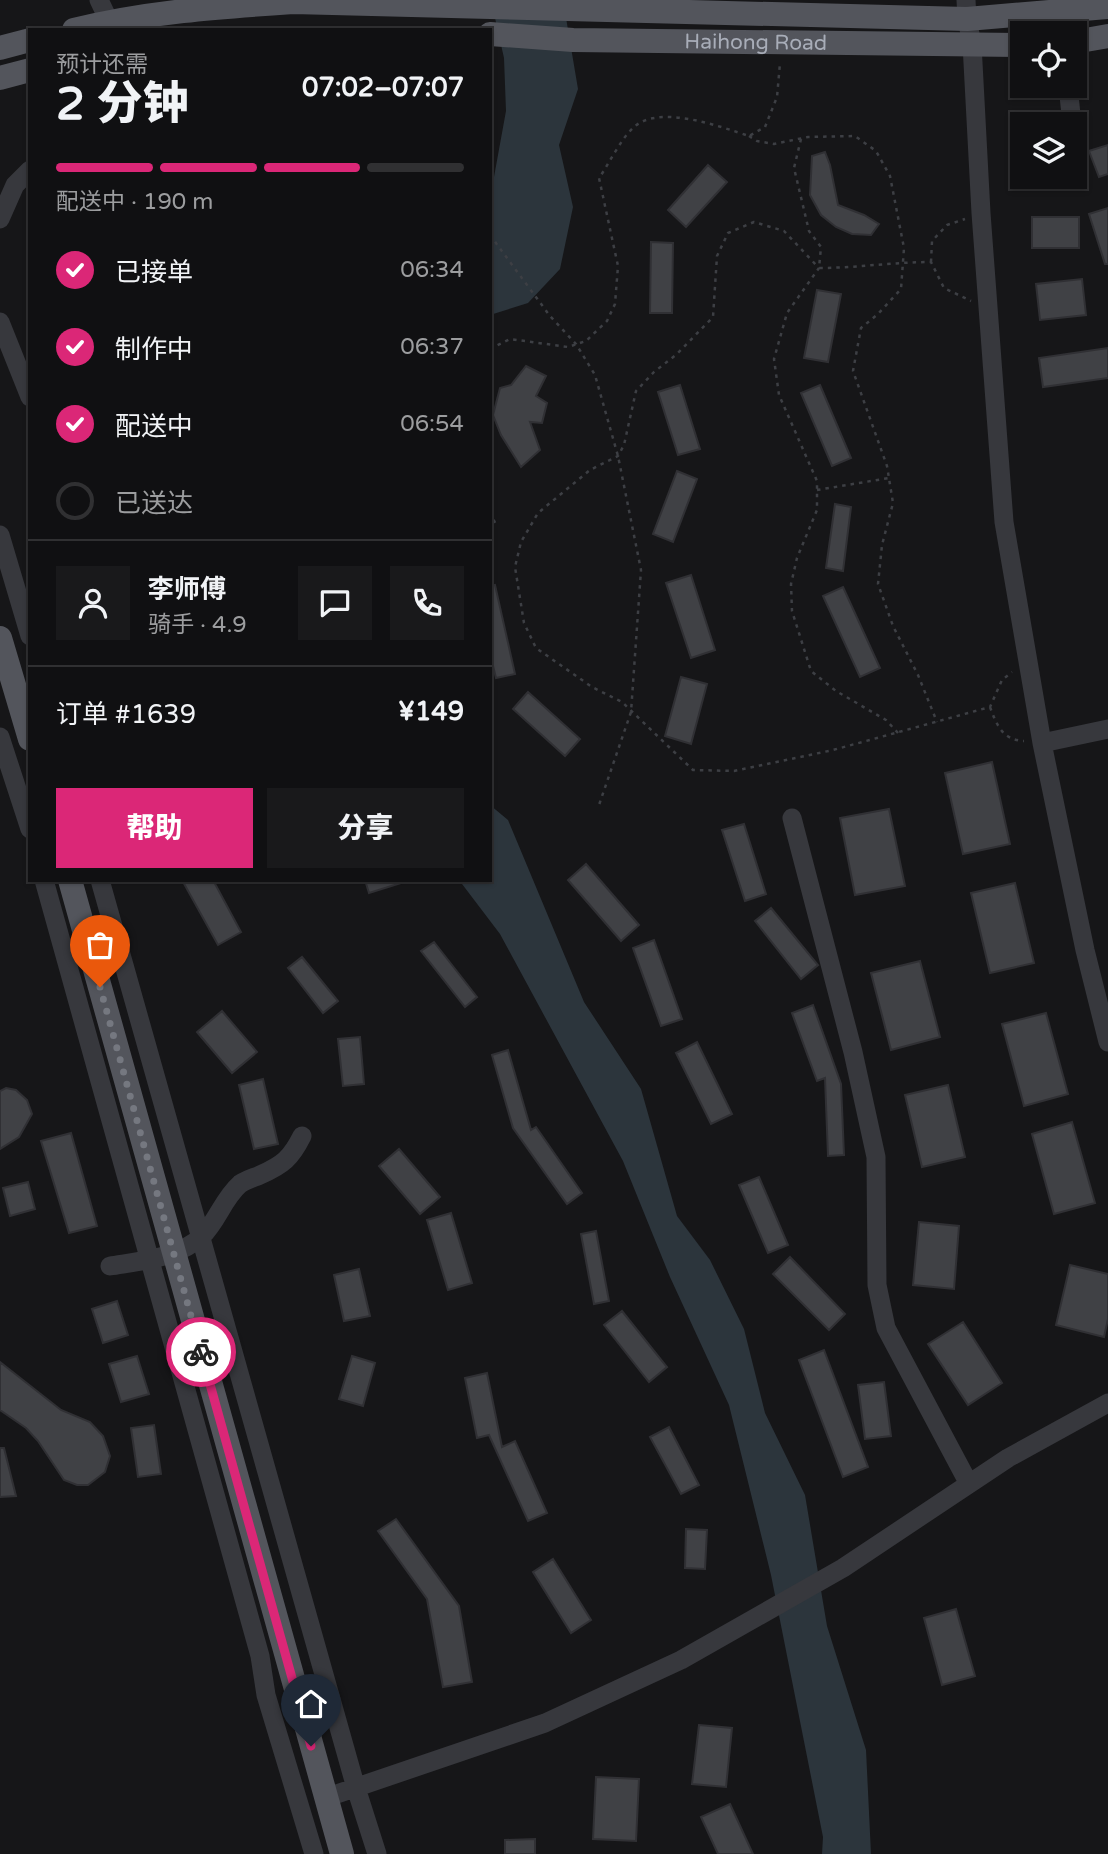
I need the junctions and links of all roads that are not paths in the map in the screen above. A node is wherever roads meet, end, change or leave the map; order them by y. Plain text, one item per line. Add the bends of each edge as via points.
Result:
1 (1108, 7) edge
2 (966, 9) edge
3 (104, 10) edge
4 (77, 28) edge
5 (492, 34) edge
6 (1108, 36) edge
7 (1087, 40) edge
8 (28, 41) edge
9 (972, 44) junction
10 (1010, 45) edge
11 (0, 48) edge
12 (28, 71) edge
13 (0, 78) edge
14 (28, 172) edge
15 (0, 219) edge
16 (0, 322) edge
17 (28, 392) edge
18 (0, 535) edge
19 (28, 629) edge
20 (0, 638) edge
21 (1108, 729) edge
22 (28, 732) edge
23 (0, 737) edge
24 (1042, 743) junction
25 (16, 796) edge
26 (792, 818) dead end
27 (28, 824) edge
28 (45, 882) edge
29 (70, 882) edge
30 (101, 882) edge
31 (1108, 1042) edge
32 (302, 1136) dead end
33 (201, 1237) junction
34 (162, 1256) junction
35 (110, 1266) dead end
36 (1108, 1403) edge
37 (969, 1484) junction
38 (356, 1788) junction
39 (326, 1798) junction
40 (314, 1854) edge
41 (342, 1854) edge
42 (377, 1854) edge

1 - 2 main road, Haihong Road
2 - 3 main road, Haihong Road via 567,9 293,2
2 - 9 street
3 - 4 main road, Haihong Road
5 - 9 main road, Haihong Road via 573,40
6 - 7 main road
8 - 11 main road
9 - 10 main road, Haihong Road
9 - 24 street via 1004,522
12 - 13 main road
14 - 15 street
16 - 17 street
18 - 19 street
20 - 22 main road
21 - 24 street
23 - 25 street
24 - 31 street
25 - 27 street
26 - 37 street via 876,1157 877,1285 886,1328
28 - 34 street
29 - 34 main road
30 - 33 street
32 - 33 street via 292,1155 276,1168 243,1182 224,1201
33 - 34 street
33 - 38 street
34 - 35 street
34 - 39 main road
34 - 40 street via 266,1695
36 - 37 street
37 - 38 street via 843,1568 681,1660 545,1724
38 - 39 street
38 - 42 street
39 - 41 main road

